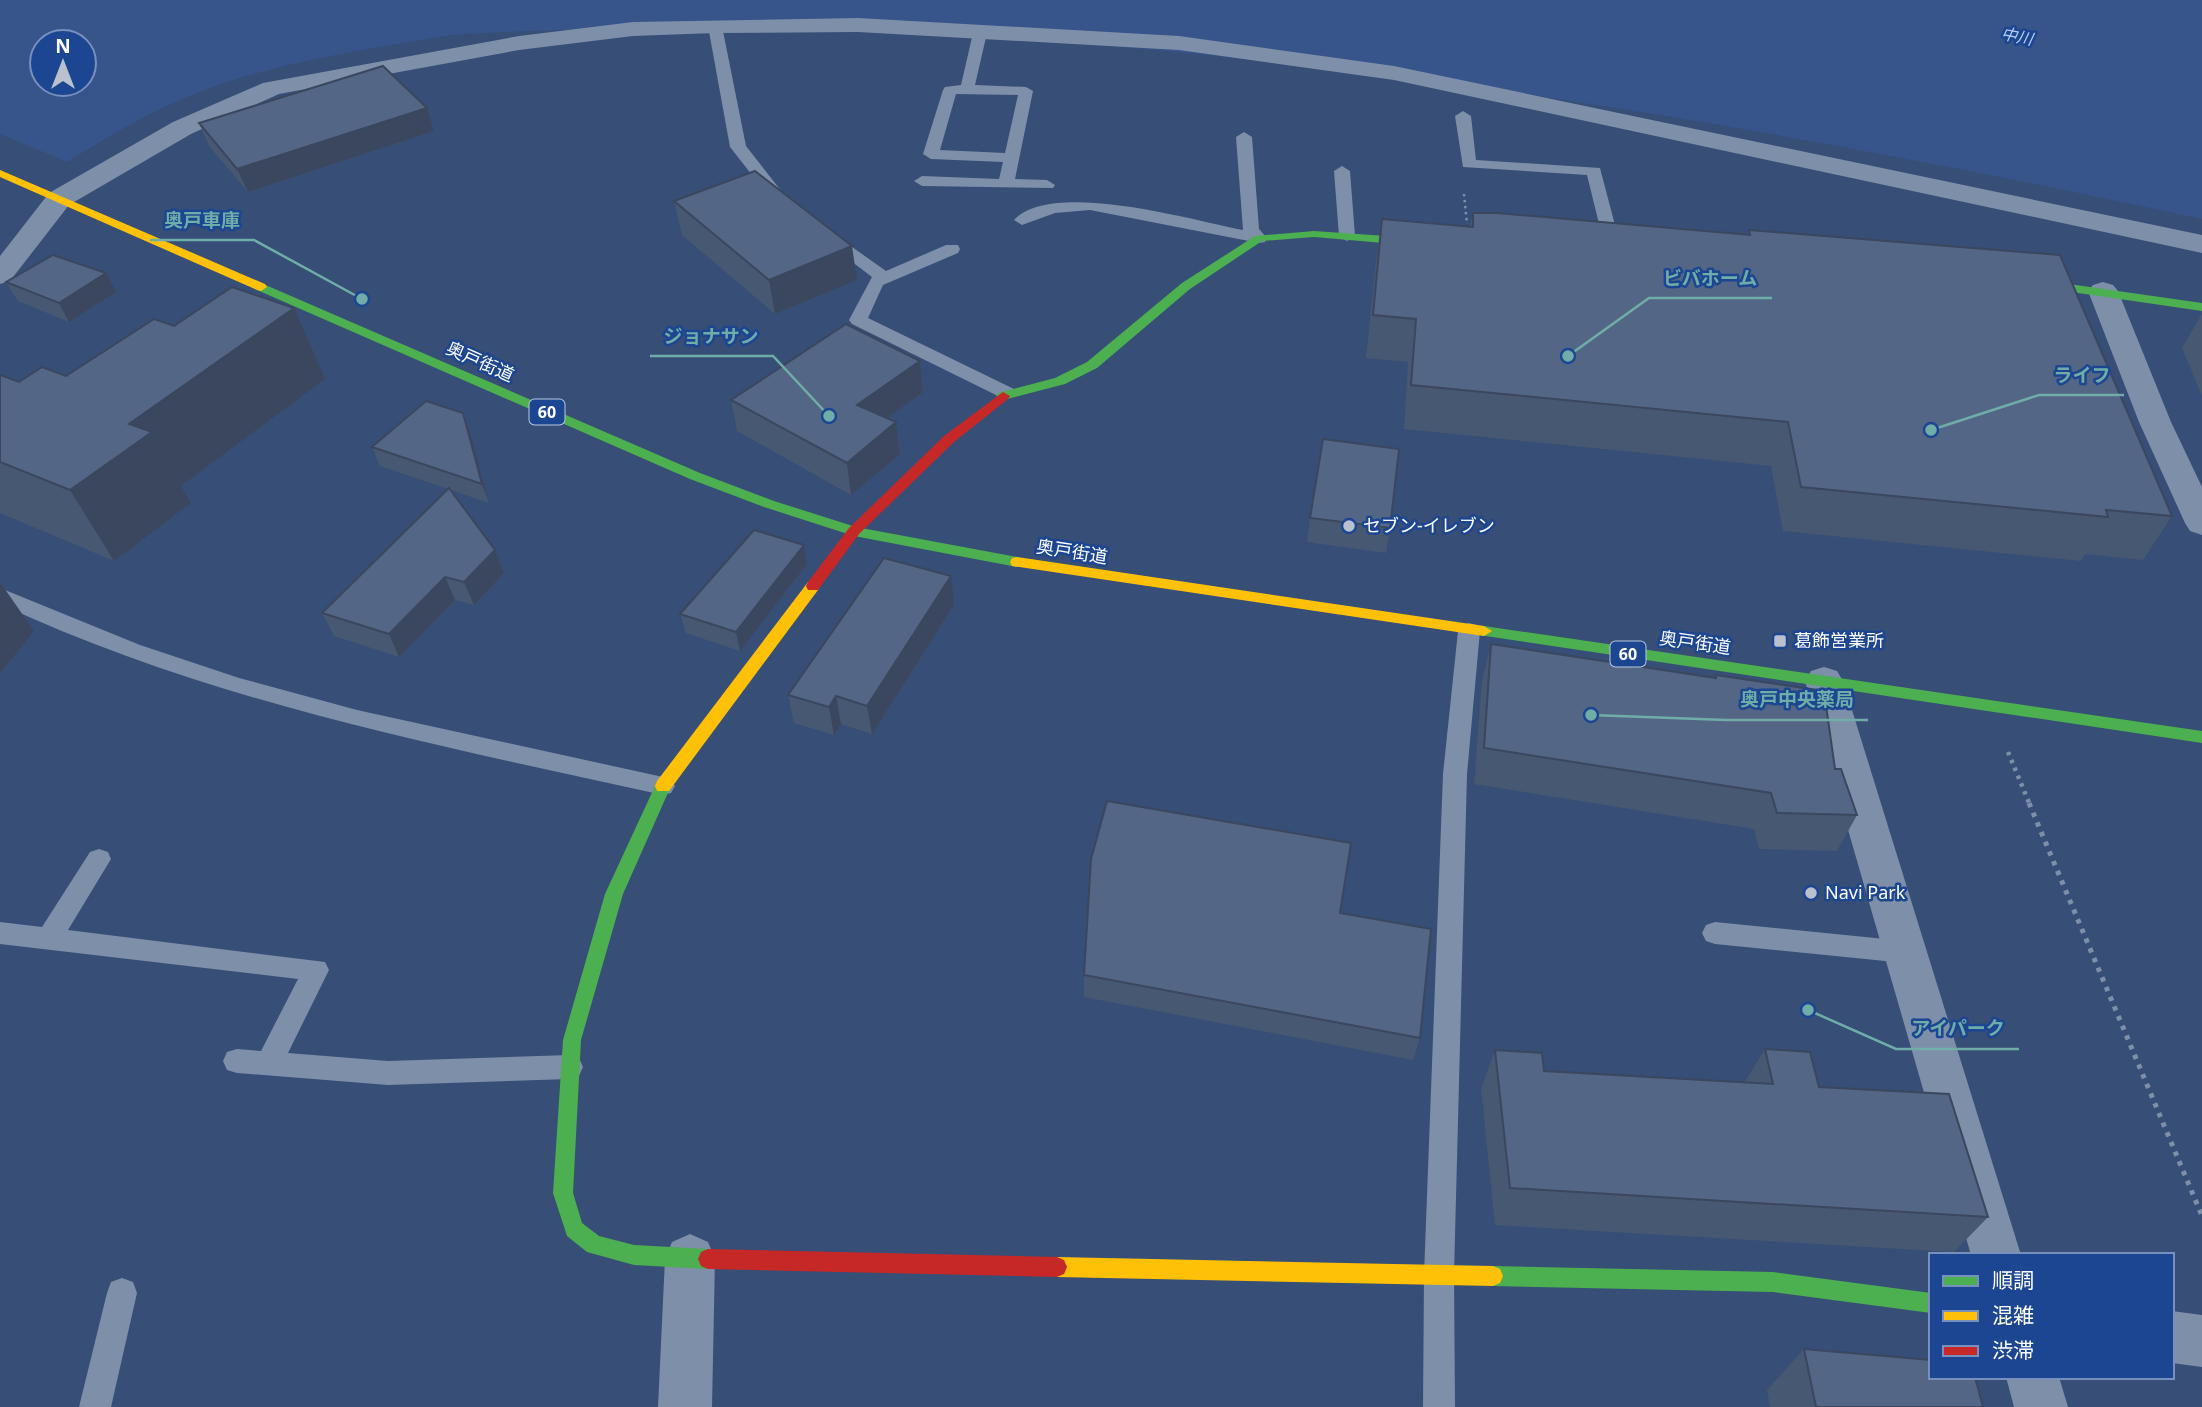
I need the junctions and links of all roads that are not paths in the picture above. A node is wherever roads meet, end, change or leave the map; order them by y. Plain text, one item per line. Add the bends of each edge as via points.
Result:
1 (715, 26) junction
2 (980, 33) junction
3 (967, 89) junction
4 (1463, 116) dead end
5 (1244, 137) dead end
6 (1012, 158) junction
7 (1342, 172) dead end
8 (0, 173) edge
9 (922, 181) dead end
10 (1006, 184) junction
11 (1047, 186) dead end
12 (53, 197) junction
13 (790, 206) edge
14 (1022, 220) dead end
15 (811, 222) edge
16 (1347, 236) junction
17 (1259, 238) junction
18 (1469, 243) edge
19 (2202, 244) edge
20 (1590, 247) edge
21 (952, 249) dead end
22 (1619, 249) joint
23 (0, 275) edge
24 (884, 278) junction
25 (1997, 278) edge
26 (2103, 291) junction
27 (2202, 307) edge
28 (1007, 393) junction
29 (2202, 523) edge
30 (854, 531) junction
31 (0, 595) edge
32 (1469, 631) junction
33 (1824, 681) junction
34 (2202, 737) edge
35 (663, 786) junction
36 (99, 859) dead end
37 (0, 933) edge
38 (1715, 933) dead end
39 (49, 938) junction
40 (1905, 953) junction
41 (237, 1061) dead end
42 (269, 1063) junction
43 (569, 1067) junction
44 (1995, 1253) edge
45 (690, 1259) junction
46 (1439, 1275) junction
47 (121, 1293) dead end
48 (1929, 1303) edge
49 (2174, 1337) edge
50 (2202, 1341) edge
51 (2033, 1379) edge
52 (95, 1407) edge
53 (685, 1407) edge
54 (1438, 1407) edge
55 (2041, 1407) edge

1 - 2 street via 858,25
1 - 12 street via 633,29 519,43 272,88 194,121
1 - 13 lane via 738,147 769,190
2 - 3 lane
2 - 19 street via 1179,43 1394,73
3 - 6 lane via 1026,90
3 - 6 lane via 950,90 931,154
4 - 22 lane via 1469,164 1594,170
5 - 17 lane via 1251,230
6 - 10 lane
7 - 16 lane
8 - 12 street, 奥戸街道 / 60
9 - 10 lane
10 - 11 lane
12 - 23 street
12 - 30 street, 奥戸街道 / 60 via 695,476
14 - 17 lane via 1052,208 1090,205
15 - 24 lane
16 - 17 street
16 - 18 street
17 - 28 street via 1186,286 1092,365 1060,381
20 - 22 street
21 - 24 lane
24 - 28 lane via 876,282 858,320
25 - 26 street
26 - 27 street
26 - 29 street via 2155,422
28 - 30 street via 949,439
30 - 32 street, 奥戸街道 / 60 via 1054,569
30 - 35 street
31 - 35 lane via 71,628 177,667 304,704
32 - 33 street, 奥戸街道 / 60
32 - 46 lane via 1455,774
33 - 34 street, 奥戸街道 / 60
33 - 40 street
35 - 43 street via 614,894 585,985
36 - 39 lane
37 - 39 lane
38 - 40 lane
39 - 42 lane via 316,970
40 - 44 street
41 - 42 lane
42 - 43 lane via 387,1073
43 - 45 street via 563,1193 568,1216 580,1237 614,1252
45 - 46 street
45 - 53 street
46 - 48 street via 1773,1282
46 - 54 lane
47 - 52 lane
49 - 50 street
51 - 55 street

